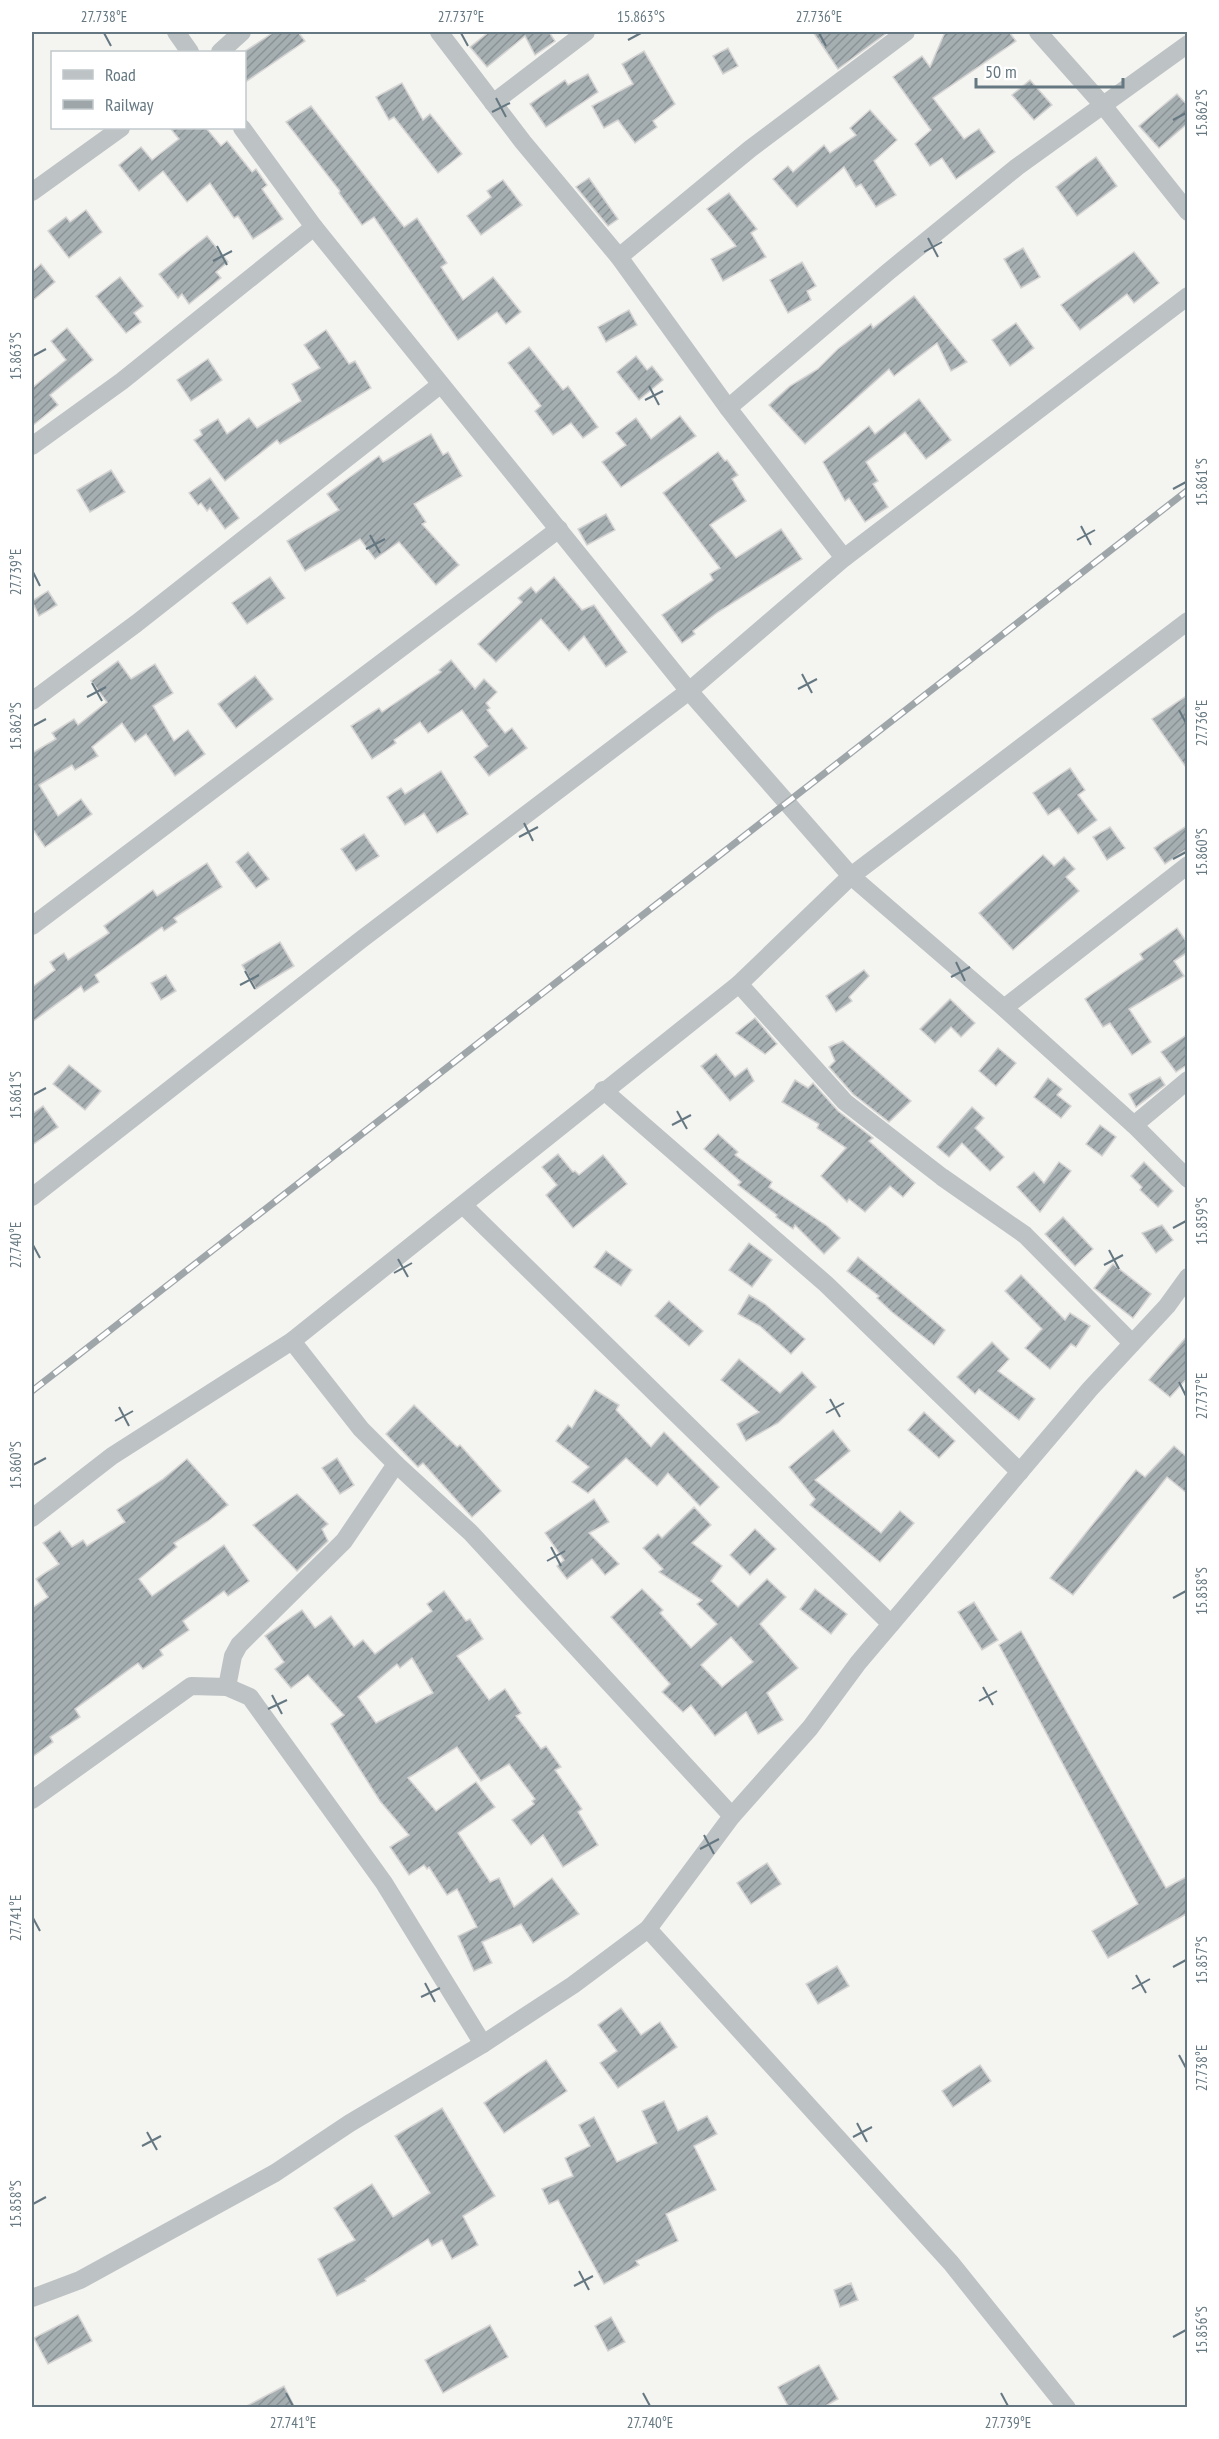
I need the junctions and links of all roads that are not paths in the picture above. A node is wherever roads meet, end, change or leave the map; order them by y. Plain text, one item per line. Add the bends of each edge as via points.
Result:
1 (176, 32) edge
2 (242, 32) edge
3 (439, 32) edge
4 (586, 32) edge
5 (906, 32) edge
6 (1038, 32) edge
7 (1188, 44) edge
8 (189, 51) edge
9 (221, 51) edge
10 (493, 102) junction
11 (1102, 104) junction
12 (119, 129) edge
13 (243, 129) edge
14 (32, 192) edge
15 (1188, 212) edge
16 (314, 227) junction
17 (619, 257) junction
18 (1188, 296) edge
19 (441, 385) junction
20 (728, 408) junction
21 (32, 446) edge
22 (559, 529) junction
23 (844, 558) junction
24 (1188, 621) edge
25 (689, 691) junction
26 (32, 701) edge
27 (1188, 865) edge
28 (851, 876) junction
29 (32, 926) edge
30 (739, 984) junction
31 (1004, 1008) junction
32 (1188, 1080) edge
33 (603, 1090) junction
34 (1134, 1125) junction
35 (1188, 1179) edge
36 (32, 1197) edge
37 (464, 1206) junction
38 (1188, 1277) edge
39 (292, 1341) junction
40 (1132, 1342) junction
41 (396, 1464) junction
42 (1020, 1472) junction
43 (32, 1518) edge
44 (891, 1624) junction
45 (227, 1687) junction
46 (32, 1800) edge
47 (732, 1816) junction
48 (648, 1929) junction
49 (483, 2044) junction
50 (32, 2298) edge
51 (1058, 2405) edge

1 - 8 street
2 - 9 street
3 - 10 street
4 - 10 street
5 - 17 street via 750,149
6 - 11 street
7 - 11 street
10 - 17 street
11 - 15 street
11 - 20 street via 1017,167
12 - 14 street
13 - 16 street
16 - 19 street
16 - 21 street via 122,381
17 - 20 street
18 - 23 street
19 - 22 street
19 - 26 street
20 - 23 street
22 - 25 street
22 - 29 street
23 - 25 street
24 - 28 street
25 - 28 street
25 - 36 street via 362,939
27 - 31 street
28 - 30 street
28 - 31 street
30 - 33 street
30 - 40 street via 845,1102 1025,1235
31 - 34 street
32 - 34 street
33 - 37 street
33 - 42 street via 826,1284
34 - 35 street
37 - 39 street
37 - 44 street
38 - 40 street via 1167,1306
39 - 41 street via 361,1429
39 - 43 street via 112,1456
40 - 42 street
41 - 45 street via 344,1541 239,1645
41 - 47 street via 471,1533
42 - 44 street
44 - 47 street via 810,1728
45 - 46 street via 191,1686
45 - 49 street via 250,1697 377,1874
47 - 48 street
48 - 49 street via 573,1985
48 - 51 street via 951,2263
49 - 50 street via 275,2173 80,2280

